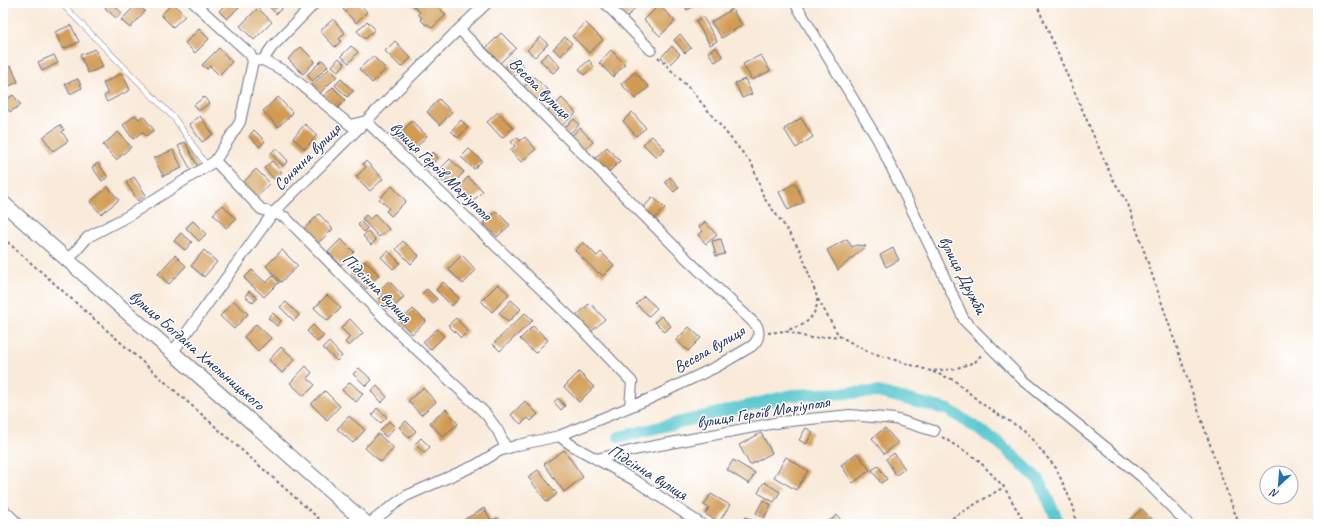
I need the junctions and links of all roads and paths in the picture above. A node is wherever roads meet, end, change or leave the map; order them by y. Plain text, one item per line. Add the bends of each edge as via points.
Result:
1 (61, 3) edge
2 (194, 3) edge
3 (316, 3) edge
4 (487, 3) edge
5 (605, 3) edge
6 (795, 3) edge
7 (1036, 3) edge
8 (459, 29) junction
9 (651, 50) joint
10 (258, 61) junction
11 (366, 121) junction
12 (211, 163) junction
13 (3, 203) edge
14 (273, 214) junction
15 (3, 238) edge
16 (68, 260) junction
17 (817, 297) junction
18 (785, 331) junction
19 (759, 335) junction
20 (839, 336) junction
21 (989, 346) junction
22 (172, 353) junction
23 (931, 372) junction
24 (630, 406) junction
25 (934, 431) joint
26 (559, 436) junction
27 (506, 448) junction
28 (596, 459) junction
29 (1004, 487) junction
30 (3, 509) edge
31 (18, 524) edge
32 (325, 524) edge
33 (368, 524) edge
34 (701, 524) edge
35 (942, 524) edge
36 (1025, 524) edge
37 (1076, 524) edge
38 (1188, 524) edge
39 (1239, 524) edge

1 - 12 lane via 175,119
2 - 10 street, вулиця Героїв Маріуполя
3 - 10 street
4 - 8 street, Сонячна вулиця
5 - 9 street
6 - 21 street, вулиця Дружби via 878,140 964,320
7 - 39 path via 1112,178 1128,204
8 - 11 street, Сонячна вулиця
8 - 19 street, Весела вулиця via 757,326
9 - 17 path via 691,90 752,164 764,198 801,252
10 - 11 street, вулиця Героїв Маріуполя via 286,72 350,125
10 - 12 street via 240,122
11 - 14 street, Сонячна вулиця
11 - 24 street, вулиця Героїв Маріуполя via 575,322 632,382
12 - 14 street, Підсінна вулиця via 261,210
12 - 16 street via 128,216 88,237
13 - 16 main road, вулиця Богдана Хмельницького
14 - 22 street, Сонячна вулиця
14 - 27 street, Підсінна вулиця via 285,217 400,334 473,401 494,424
15 - 32 path
16 - 22 main road, вулиця Богдана Хмельницького
17 - 18 path via 817,306 809,320
17 - 20 path
18 - 19 path
18 - 20 path via 810,338
19 - 24 street, Весела вулиця via 756,343 718,366
20 - 23 path via 869,352
21 - 23 path via 975,362 954,369
21 - 38 street, вулиця Дружби via 1022,379 1142,477
22 - 33 main road, вулиця Богдана Хмельницького
23 - 37 path via 954,380 981,403 1024,430 1056,468 1074,508
24 - 26 street, Весела вулиця
25 - 28 street, вулиця Героїв Маріуполя via 895,419 850,415 780,422
25 - 29 path via 977,459
26 - 27 street, Весела вулиця
26 - 28 street, Підсінна вулиця
27 - 33 street, Весела вулиця via 476,465 406,496
28 - 34 street, Підсінна вулиця via 636,481
29 - 35 path
29 - 36 path
30 - 31 street

